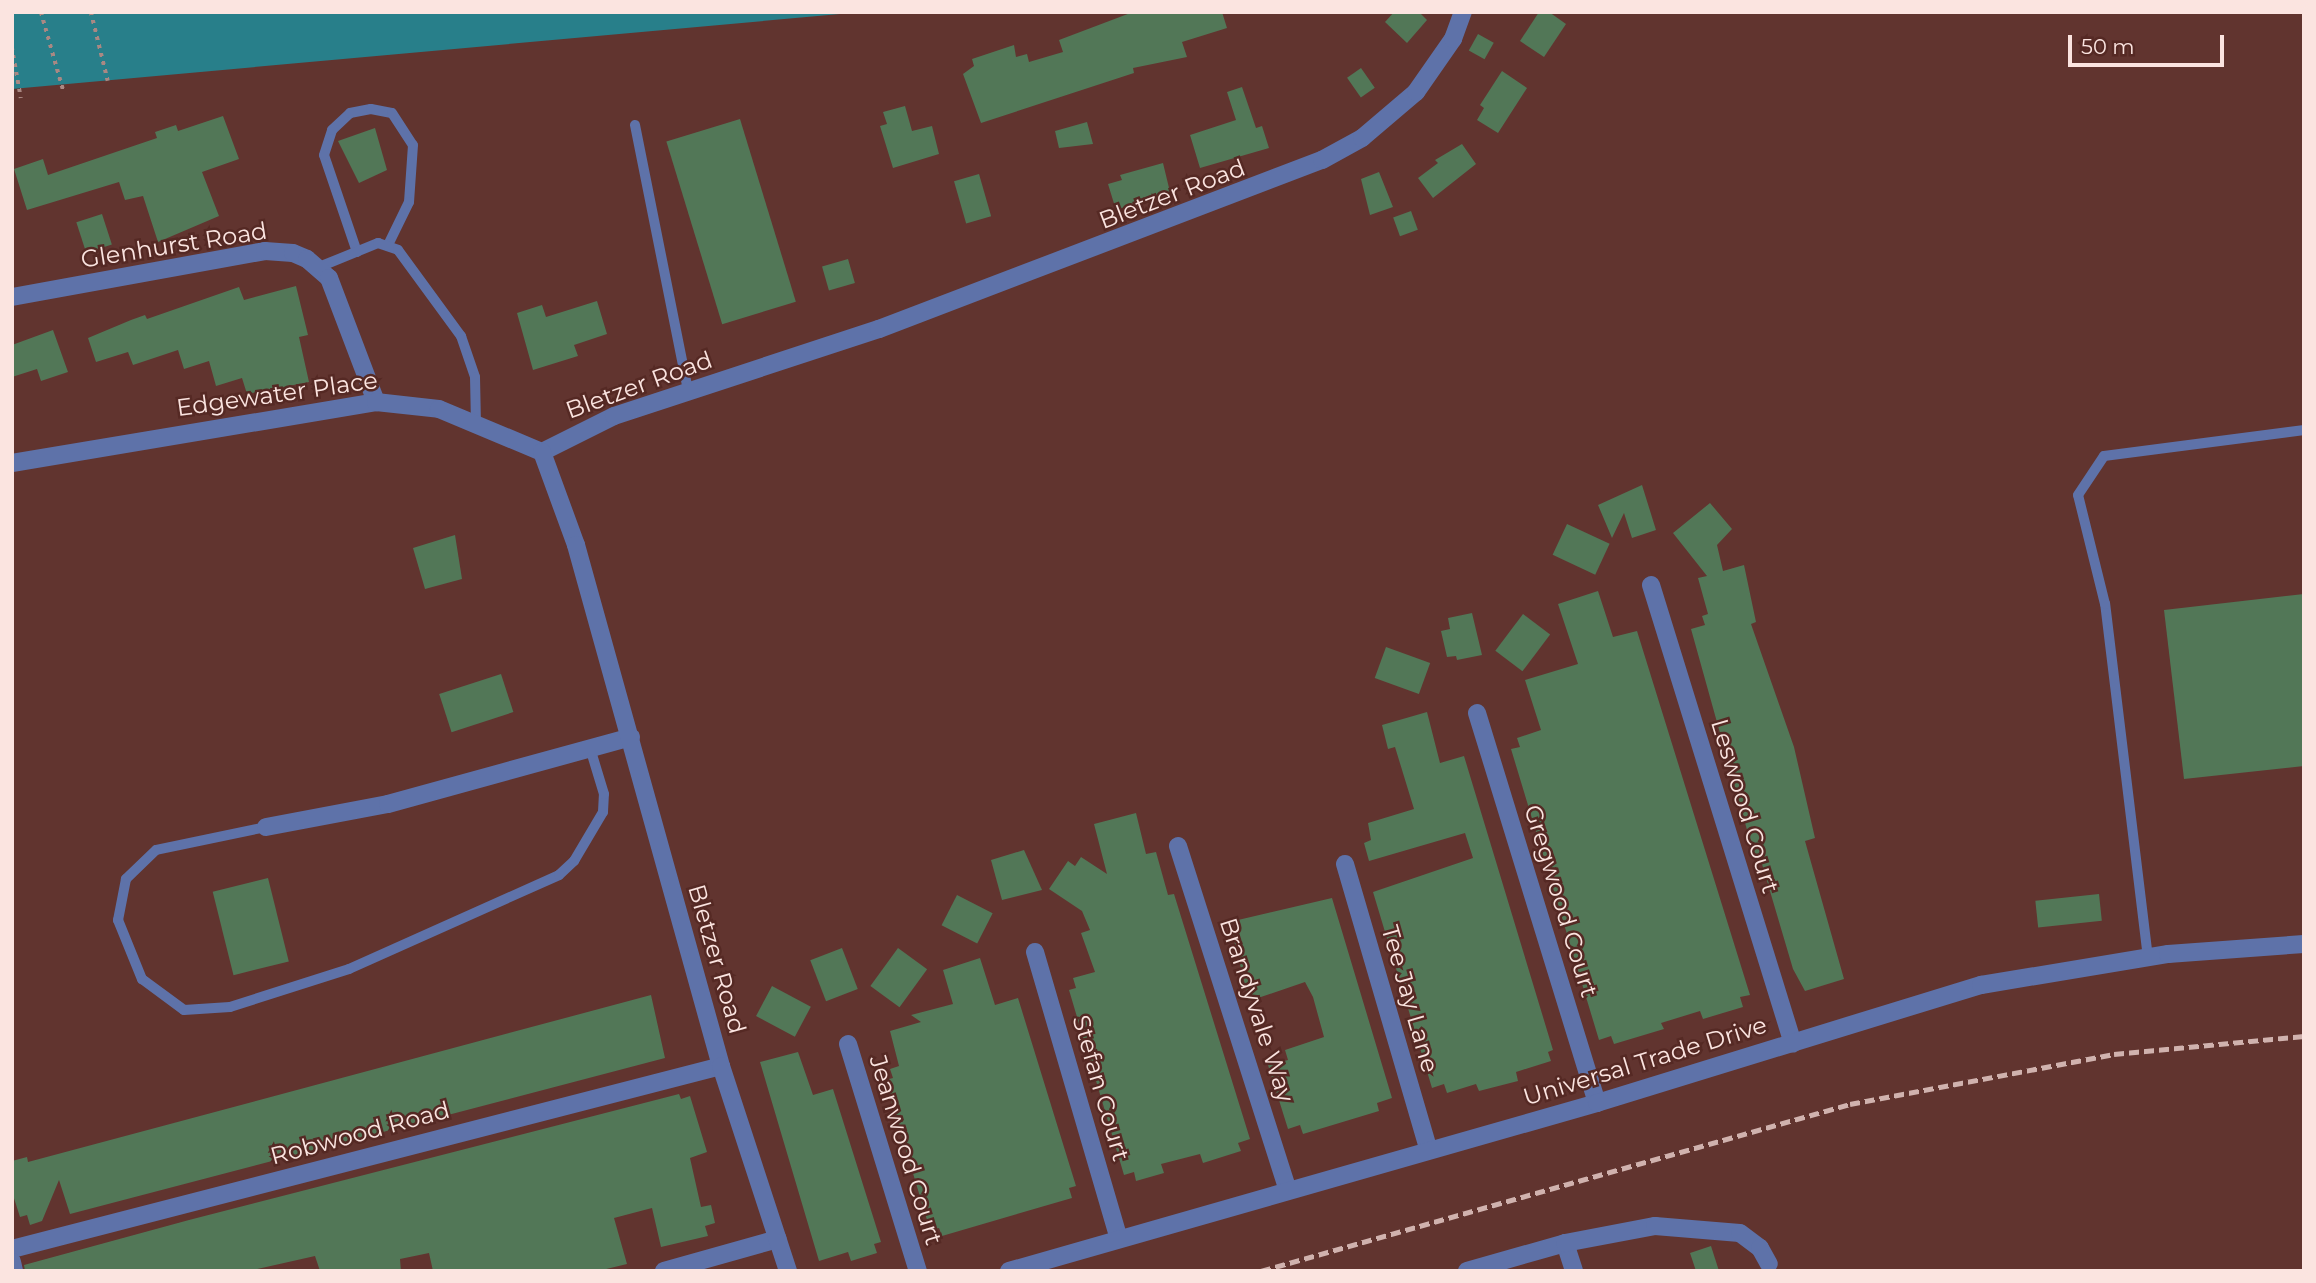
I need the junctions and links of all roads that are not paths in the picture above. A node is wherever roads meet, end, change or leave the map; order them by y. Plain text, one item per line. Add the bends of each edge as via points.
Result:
1 (1463, 12) edge
2 (635, 125) dead end
3 (388, 245) junction
4 (357, 252) junction
5 (319, 267) junction
6 (12, 297) edge
7 (688, 391) junction
8 (376, 402) junction
9 (476, 424) junction
10 (2304, 430) edge
11 (542, 452) junction
12 (12, 463) edge
13 (1651, 585) dead end
14 (1477, 713) dead end
15 (631, 737) junction
16 (590, 748) junction
17 (266, 827) joint
18 (1178, 846) dead end
19 (1345, 864) dead end
20 (2304, 944) edge
21 (1035, 952) dead end
22 (2148, 958) junction
23 (1793, 1042) junction
24 (848, 1044) dead end
25 (721, 1066) junction
26 (1597, 1103) junction
27 (1428, 1149) junction
28 (1287, 1190) junction
29 (1119, 1238) junction
30 (778, 1239) junction
31 (1565, 1243) junction
32 (12, 1249) edge
33 (12, 1262) edge
34 (1768, 1267) edge
35 (14, 1271) edge
36 (664, 1271) edge
37 (788, 1271) edge
38 (918, 1271) edge
39 (1009, 1271) edge
40 (1467, 1271) edge
41 (1574, 1271) edge

1 - 7 street, Bletzer Road via 1453,39 1416,92 1362,138 1322,160 931,310
2 - 7 lane
3 - 4 lane via 378,243
3 - 4 lane via 409,202 413,145 392,113 371,109 350,113 332,130 324,155
3 - 9 lane via 398,250 461,336 475,377
4 - 5 lane
5 - 6 street, Glenhurst Road via 292,253 265,251
5 - 8 street via 336,291
7 - 11 street, Bletzer Road via 585,427
8 - 9 street, Edgewater Place via 422,405
8 - 12 street, Edgewater Place
9 - 11 street, Edgewater Place
10 - 22 lane via 2104,456 2078,495 2105,604
11 - 15 street, Bletzer Road via 576,545
13 - 23 street, Leswood Court
14 - 26 street, Gregwood Court
15 - 16 street
15 - 25 street, Bletzer Road
16 - 17 street via 388,804
16 - 17 lane via 604,794 603,812 574,861 559,875 349,969 230,1007 184,1010 142,979 118,920 126,880 156,850
18 - 28 street, Brandyvale Way
19 - 27 street, Tee Jay Lane
20 - 22 street, Universal Trade Drive
21 - 29 street, Stefan Court
22 - 23 street, Universal Trade Drive via 1981,985
23 - 26 street, Universal Trade Drive
24 - 38 street, Jeanwood Court
25 - 30 street, Bletzer Road
25 - 32 street, Robwood Road
26 - 27 street, Universal Trade Drive
27 - 28 street, Universal Trade Drive
28 - 29 street, Universal Trade Drive
29 - 39 street, Universal Trade Drive
30 - 36 street
30 - 37 street, Bletzer Road
31 - 34 street via 1629,1229 1709,1227 1751,1238
31 - 40 street
31 - 41 street
33 - 35 street

